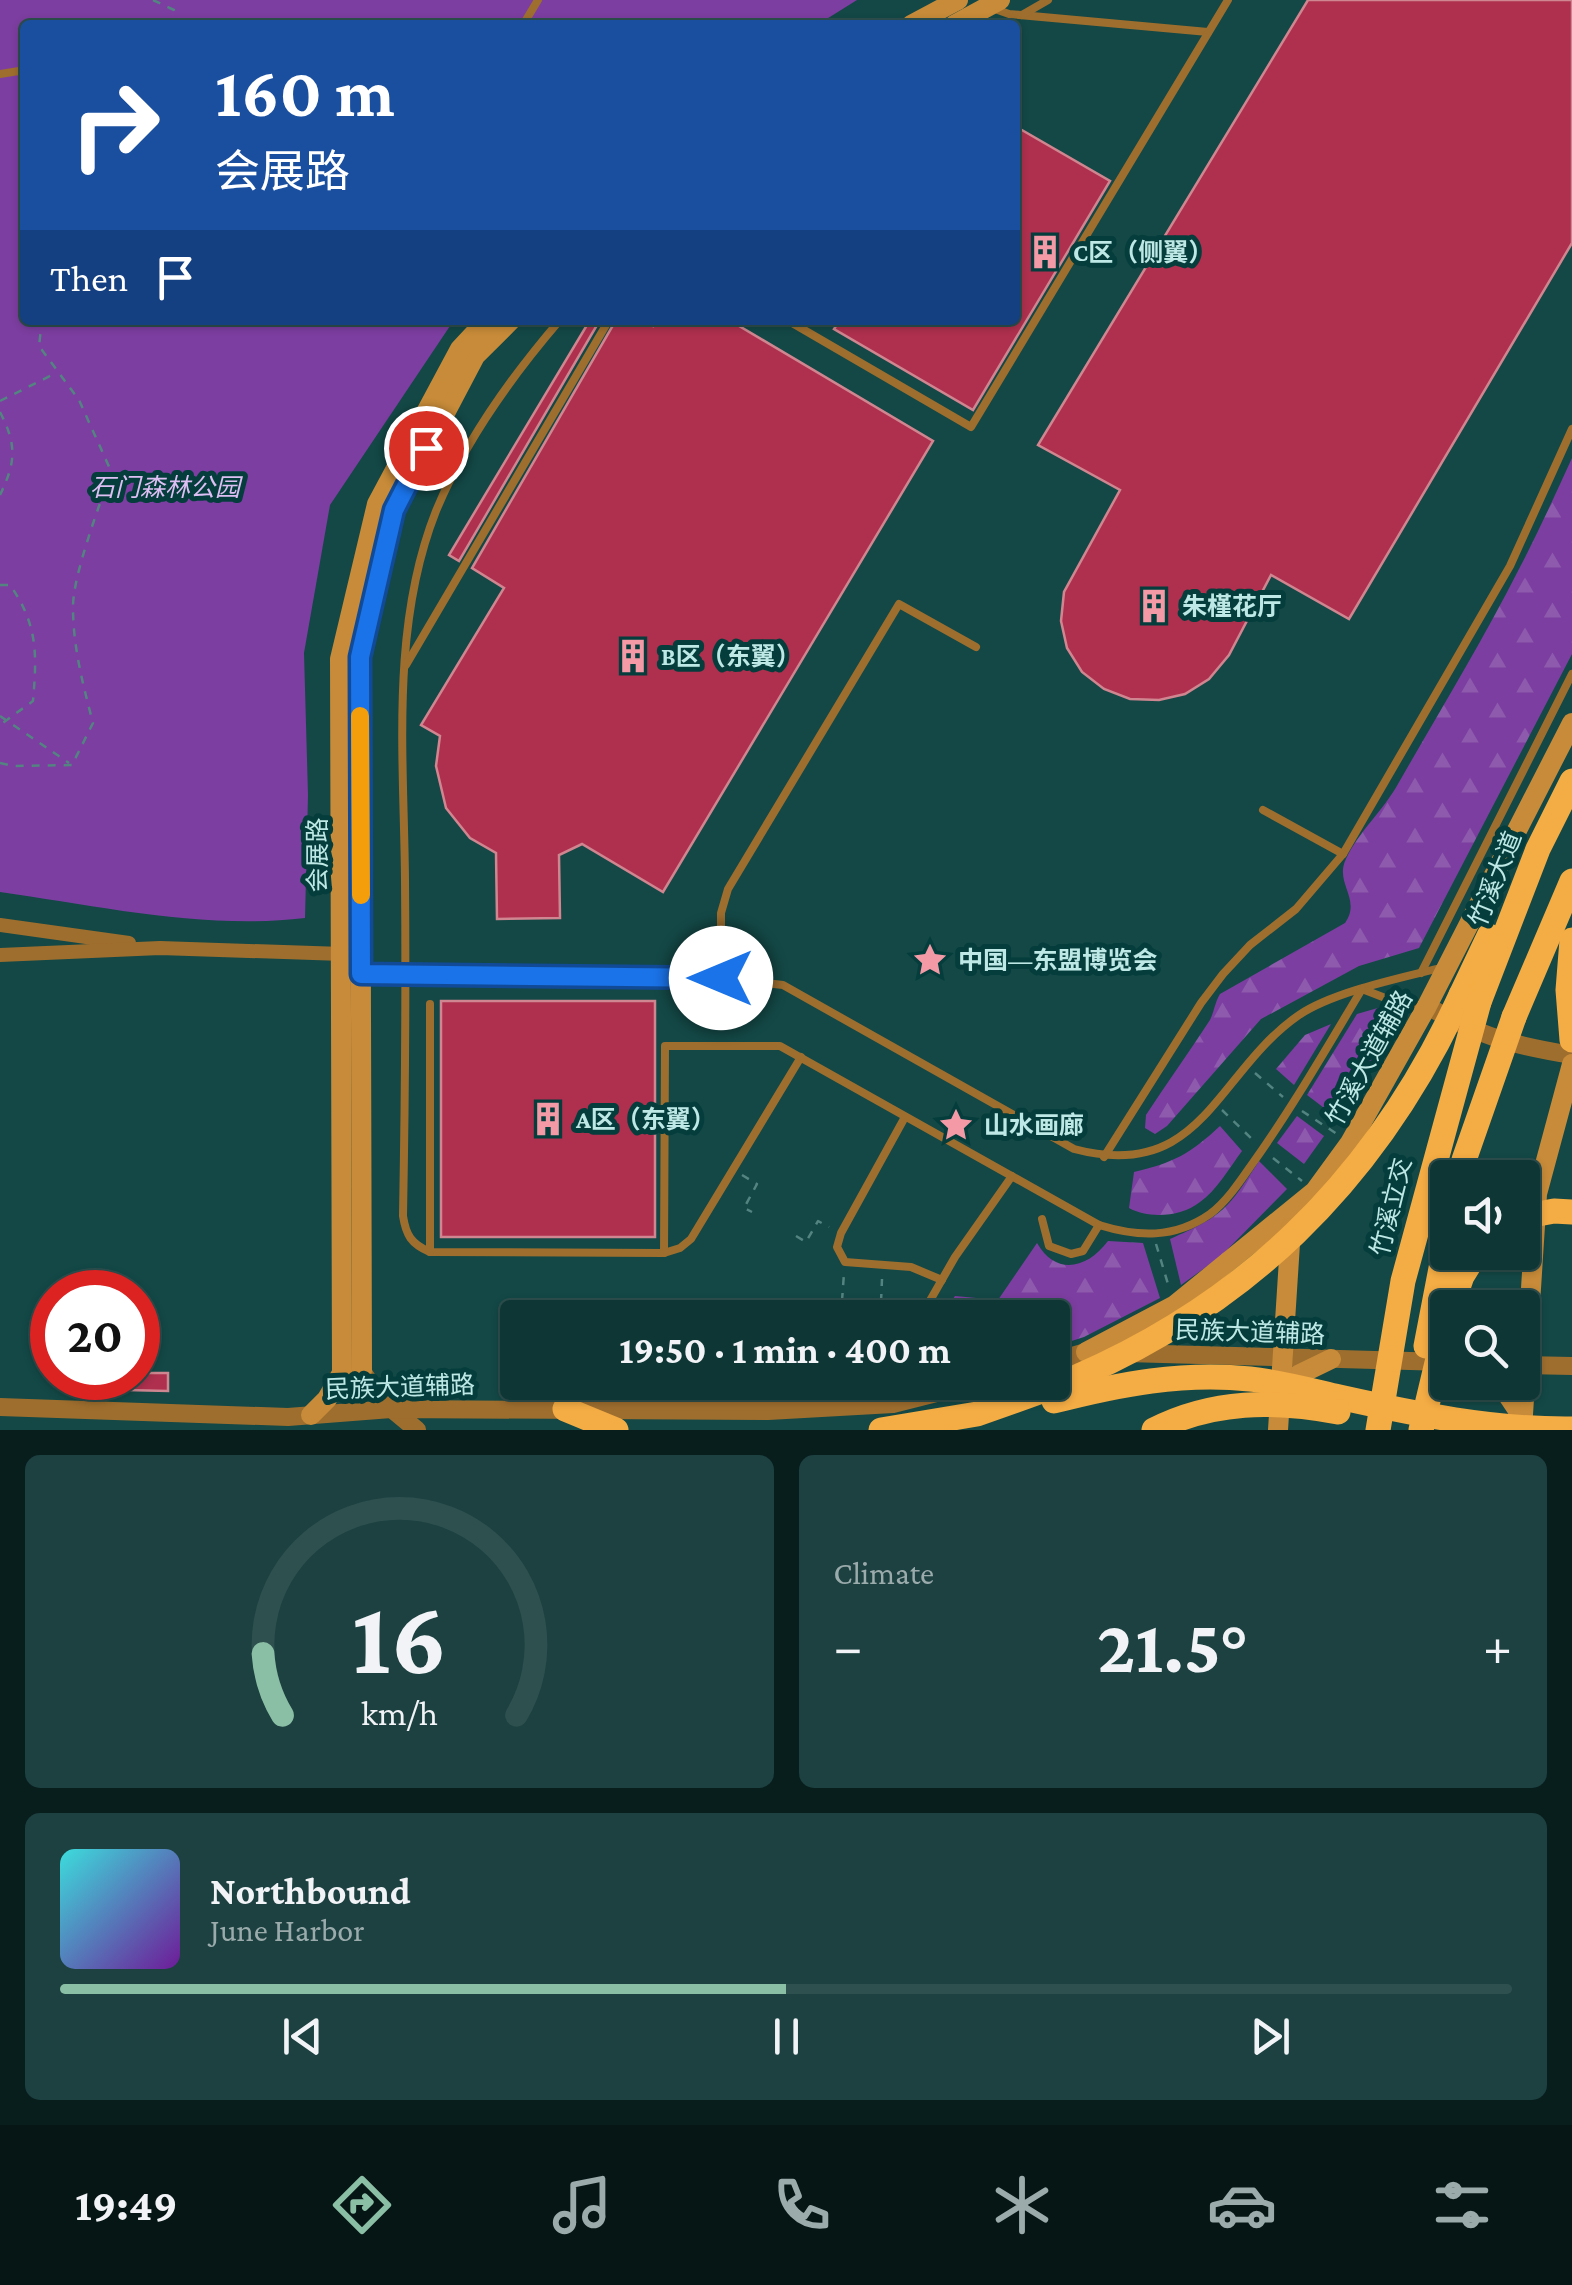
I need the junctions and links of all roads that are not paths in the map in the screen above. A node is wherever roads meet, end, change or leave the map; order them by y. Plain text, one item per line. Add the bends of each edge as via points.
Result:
1 (958, 0) edge
2 (1048, 0) edge
3 (1228, 0) edge
4 (995, 3) edge
5 (1022, 15) junction
6 (920, 20) edge
7 (963, 20) edge
8 (1208, 32) junction
9 (482, 325) edge
10 (505, 325) edge
11 (556, 325) edge
12 (605, 325) edge
13 (796, 325) edge
14 (807, 325) edge
15 (804, 330) junction
16 (1572, 429) edge
17 (976, 647) dead end
18 (404, 669) junction
19 (1572, 674) edge
20 (1572, 723) edge
21 (1572, 782) edge
22 (1263, 810) dead end
23 (1343, 854) junction
24 (1572, 881) edge
25 (0, 925) edge
26 (1572, 940) edge
27 (160, 948) junction
28 (343, 954) junction
29 (0, 956) edge
30 (1448, 966) junction
31 (1421, 973) junction
32 (361, 974) junction
33 (406, 976) junction
34 (721, 978) junction
35 (1362, 989) junction
36 (1470, 998) junction
37 (430, 1004) dead end
38 (1428, 1006) junction
39 (1571, 1028) edge
40 (1572, 1055) edge
41 (801, 1057) junction
42 (1572, 1064) edge
43 (905, 1117) junction
44 (1104, 1157) junction
45 (1466, 1160) edge
46 (1012, 1176) junction
47 (1293, 1210) junction
48 (1540, 1212) edge
49 (1572, 1212) edge
50 (1042, 1218) dead end
51 (1098, 1224) junction
52 (430, 1252) junction
53 (664, 1253) junction
54 (1439, 1270) edge
55 (942, 1280) junction
56 (1530, 1290) edge
57 (930, 1300) edge
58 (1086, 1352) junction
59 (1281, 1358) junction
60 (1331, 1359) junction
61 (1430, 1362) edge
62 (1540, 1365) edge
63 (1572, 1366) edge
64 (1070, 1367) edge
65 (352, 1372) junction
66 (1070, 1377) edge
67 (1070, 1383) edge
68 (1430, 1394) edge
69 (893, 1400) edge
70 (909, 1400) edge
71 (1012, 1400) edge
72 (1509, 1400) edge
73 (893, 1404) junction
74 (0, 1407) edge
75 (390, 1409) junction
76 (564, 1409) junction
77 (311, 1415) junction
78 (1522, 1423) edge
79 (1278, 1426) edge
80 (1572, 1429) edge
81 (285, 1430) edge
82 (418, 1430) edge
83 (616, 1430) edge
84 (881, 1430) edge
85 (1154, 1430) edge
86 (1378, 1430) edge
87 (1412, 1430) edge
88 (1421, 1430) edge
89 (1431, 1430) edge

1 - 6 main road
2 - 5 lane
3 - 8 lane
4 - 5 lane
4 - 7 main road
5 - 8 lane
8 - 15 lane via 971,427
9 - 28 main road, 会展路 via 460,349 377,504 340,659
10 - 32 main road, 会展路 via 475,356 394,510 360,657
11 - 18 lane via 485,419 436,512 412,594
12 - 18 lane
13 - 15 lane
14 - 15 lane
16 - 23 lane via 1510,566
17 - 34 lane via 899,604 728,889 720,913
18 - 33 lane
19 - 31 lane
20 - 30 main road, 竹溪大道辅路
21 - 36 highway, 竹溪大道 via 1481,952
22 - 23 lane
23 - 44 lane via 1223,974
24 - 45 highway, bridge via 1514,1016
25 - 27 street
26 - 39 highway
27 - 28 street
27 - 29 street
28 - 32 lane
28 - 65 main road, 会展路
30 - 31 lane
30 - 38 main road, 竹溪大道辅路
31 - 35 lane
32 - 33 lane
32 - 65 main road, 会展路
33 - 34 lane
33 - 52 lane via 403,1216 406,1234
34 - 44 lane via 784,985 1074,1150
35 - 38 lane
35 - 44 lane via 1300,1014 1164,1148
35 - 51 lane via 1292,1104 1210,1213 1153,1236
36 - 66 highway, bridge via 1388,1126 1305,1227 1192,1316
36 - 86 highway, 竹溪立交, bridge via 1403,1281
37 - 52 lane
38 - 40 street via 1474,1032
38 - 47 main road, 竹溪大道辅路 via 1350,1143
41 - 43 lane
41 - 53 lane via 691,1239
41 - 53 lane via 780,1046 665,1046
42 - 56 main road via 1537,1194
43 - 46 lane
43 - 55 lane via 836,1247 844,1262 912,1267
46 - 51 lane
46 - 55 lane
47 - 58 main road, 竹溪大道辅路 via 1175,1305
47 - 59 main road
48 - 49 highway, bridge
50 - 51 lane via 1050,1246 1071,1254 1082,1250
52 - 53 lane
54 - 87 highway
55 - 57 lane
58 - 59 street, 民族大道辅路
58 - 64 street, 民族大道辅路
59 - 60 street, 民族大道辅路
59 - 79 main road
60 - 61 street, 民族大道辅路
60 - 79 main road via 1296,1376
62 - 63 street
65 - 75 street
65 - 77 main road
67 - 80 highway, bridge via 1228,1377 1470,1422
68 - 88 highway, bridge
69 - 73 lane
70 - 73 street, 民族大道辅路
71 - 84 highway via 977,1414
72 - 78 main road
73 - 76 street, 民族大道辅路 via 768,1411
74 - 77 street, 民族大道辅路
75 - 76 street, 民族大道辅路
75 - 77 street, 民族大道辅路
75 - 82 street
76 - 83 highway
77 - 81 street
85 - 89 highway, bridge via 1198,1411 1252,1404 1318,1408

